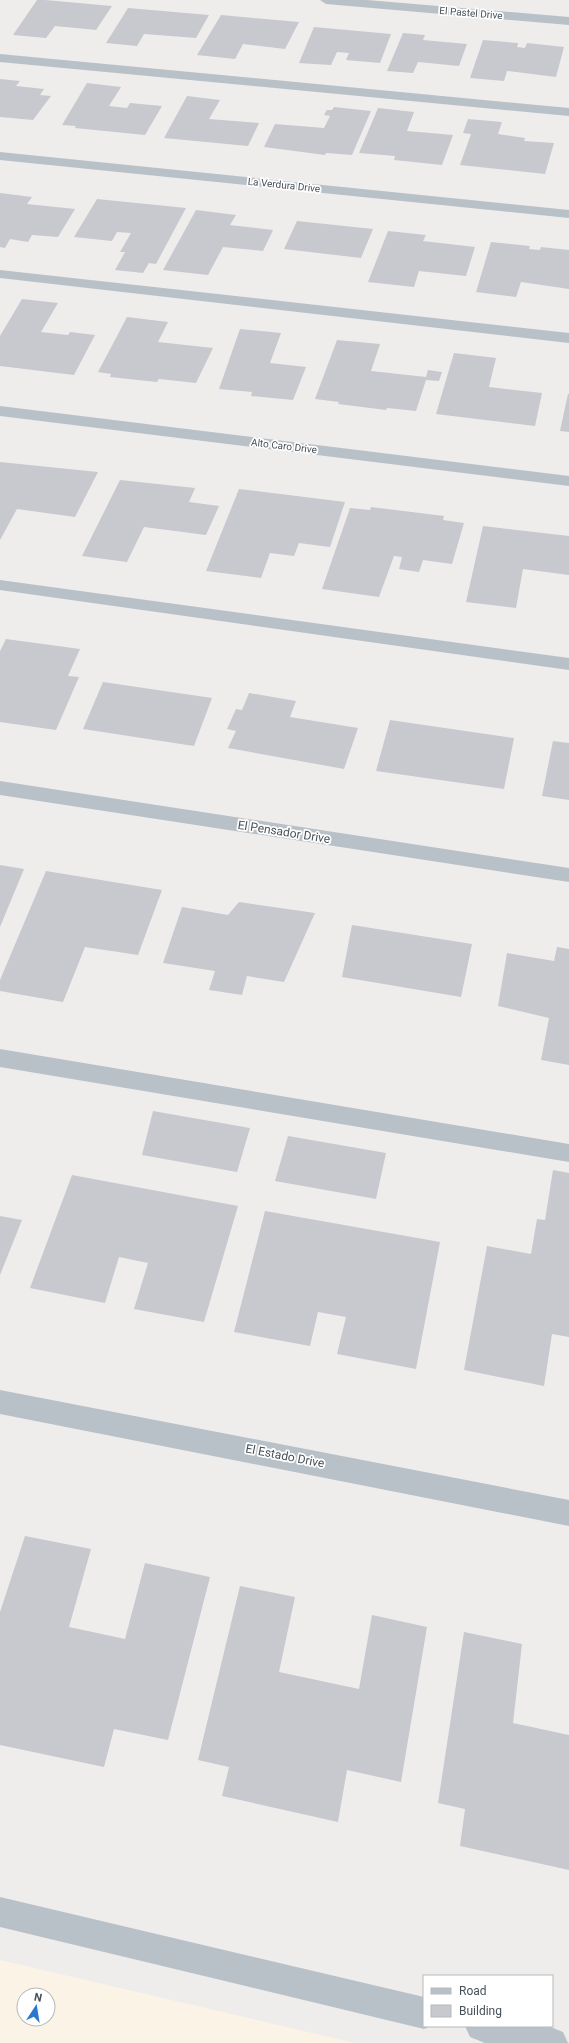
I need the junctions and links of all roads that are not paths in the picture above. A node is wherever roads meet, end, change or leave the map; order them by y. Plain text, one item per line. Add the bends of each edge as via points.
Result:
1 (326, 0) edge
2 (569, 21) edge
3 (0, 58) edge
4 (569, 112) edge
5 (0, 156) edge
6 (569, 214) edge
7 (0, 274) edge
8 (569, 338) edge
9 (0, 411) edge
10 (569, 481) edge
11 (0, 585) edge
12 (569, 664) edge
13 (0, 788) edge
14 (569, 875) edge
15 (0, 1058) edge
16 (569, 1153) edge
17 (0, 1402) edge
18 (569, 1513) edge
19 (0, 1912) edge
20 (423, 2013) edge
21 (484, 2027) edge
22 (552, 2043) edge

1 - 2 street, El Pastel Drive
3 - 4 street
5 - 6 street, La Verdura Drive
7 - 8 street
9 - 10 street, Alto Caro Drive
11 - 12 street
13 - 14 street, El Pensador Drive
15 - 16 street
17 - 18 street, El Estado Drive
19 - 20 street
21 - 22 street

